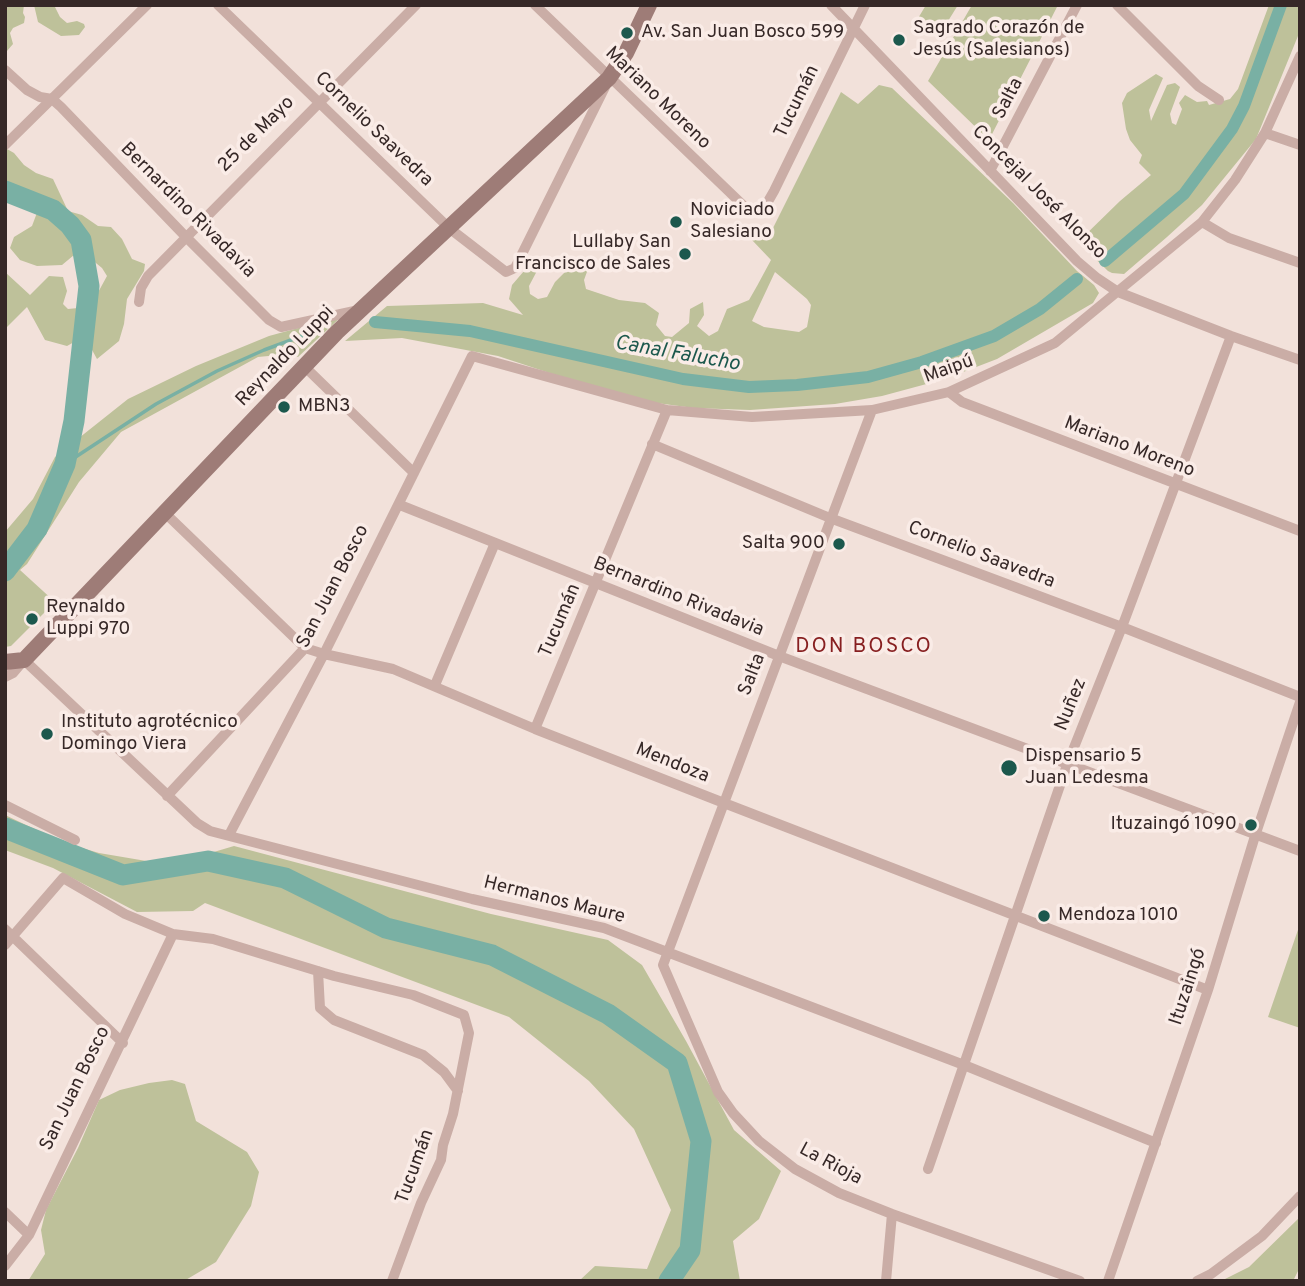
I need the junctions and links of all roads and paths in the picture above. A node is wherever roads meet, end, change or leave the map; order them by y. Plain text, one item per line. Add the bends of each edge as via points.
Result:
1 (147, 5) edge
2 (218, 5) edge
3 (416, 5) edge
4 (536, 5) edge
5 (649, 5) edge
6 (831, 5) edge
7 (865, 5) edge
8 (1077, 5) edge
9 (1117, 5) edge
10 (854, 29) junction
11 (1300, 56) edge
12 (5, 70) edge
13 (610, 78) junction
14 (52, 99) junction
15 (1219, 100) dead end
16 (319, 102) junction
17 (1265, 133) junction
18 (5, 145) edge
19 (1300, 145) edge
20 (990, 171) junction
21 (758, 211) joint
22 (1202, 222) junction
23 (449, 228) junction
24 (186, 237) junction
25 (1300, 263) edge
26 (1118, 292) junction
27 (139, 302) dead end
28 (362, 310) junction
29 (1231, 336) junction
30 (472, 356) joint
31 (1300, 360) edge
32 (305, 367) junction
33 (949, 392) junction
34 (667, 410) junction
35 (872, 410) junction
36 (652, 444) junction
37 (414, 474) junction
38 (1176, 485) junction
39 (400, 505) junction
40 (164, 512) junction
41 (830, 518) junction
42 (1300, 531) edge
43 (495, 543) junction
44 (595, 584) junction
45 (1122, 627) junction
46 (305, 648) junction
47 (324, 654) junction
48 (779, 656) junction
49 (24, 660) junction
50 (5, 662) edge
51 (5, 677) edge
52 (435, 685) junction
53 (1300, 697) edge
54 (1300, 702) edge
55 (535, 729) junction
56 (1067, 765) junction
57 (167, 796) junction
58 (724, 803) junction
59 (5, 805) edge
60 (229, 835) junction
61 (1255, 836) junction
62 (75, 839) dead end
63 (1300, 851) edge
64 (1014, 916) junction
65 (173, 934) junction
66 (8, 937) edge
67 (642, 942) junction
68 (667, 951) junction
69 (663, 965) junction
70 (318, 971) junction
71 (1208, 990) junction
72 (122, 1043) junction
73 (964, 1065) junction
74 (458, 1091) junction
75 (1156, 1143) junction
76 (928, 1169) dead end
77 (1300, 1196) edge
78 (5, 1212) edge
79 (892, 1214) junction
80 (29, 1235) junction
81 (9, 1263) edge
82 (393, 1281) edge
83 (886, 1281) edge
84 (1080, 1281) edge
85 (1108, 1281) edge
86 (1197, 1281) edge

1 - 14 street
2 - 16 street, Cornelio Saavedra
3 - 16 street, 25 de Mayo
4 - 13 street, Mariano Moreno
5 - 13 street
6 - 10 street, Concejal José Alonso
7 - 10 street, Tucumán
8 - 20 street, Salta
9 - 15 street via 1198,86
10 - 20 street, Concejal José Alonso
10 - 21 street, Tucumán via 774,191
11 - 17 street, Maipú
12 - 14 street, Bernardino Rivadavia via 27,90
13 - 21 street, Mariano Moreno via 746,208
13 - 23 street, Reynaldo Luppi
13 - 23 street, Cornelio Saavedra via 515,268 501,270
14 - 18 street
14 - 24 street, Bernardino Rivadavia
16 - 23 street, Cornelio Saavedra
16 - 24 street, 25 de Mayo
17 - 19 street
17 - 22 street, Maipú
20 - 26 street, Concejal José Alonso via 1077,261
22 - 25 street via 1228,238
22 - 26 street, Maipú
23 - 28 street, Reynaldo Luppi
24 - 27 street, 25 de Mayo via 148,276
24 - 28 street, Bernardino Rivadavia via 281,327
26 - 29 street, Concejal José Alonso
26 - 33 street, Maipú via 1055,343
28 - 32 street, Reynaldo Luppi
29 - 31 street, Concejal José Alonso
29 - 38 street, Nuñez
30 - 34 street, Maipú
30 - 37 street, San Juan Bosco
32 - 37 street
32 - 40 street, Reynaldo Luppi
33 - 35 street, Maipú
33 - 38 street, Mariano Moreno via 962,402
34 - 35 street, Maipú via 752,417
34 - 36 street, Tucumán
35 - 41 street, Salta
36 - 41 street, Cornelio Saavedra
36 - 44 street, Tucumán
37 - 39 street, San Juan Bosco
38 - 42 street, Mariano Moreno
38 - 45 street, Nuñez
39 - 43 street, Bernardino Rivadavia
39 - 47 street, San Juan Bosco
40 - 46 street, Mendoza
40 - 49 street, Reynaldo Luppi
41 - 45 street, Cornelio Saavedra
41 - 48 street, Salta
43 - 44 street, Bernardino Rivadavia
43 - 52 street
44 - 48 street, Bernardino Rivadavia
44 - 55 street, Tucumán
45 - 53 street, Cornelio Saavedra
45 - 56 street, Nuñez
46 - 47 street, Mendoza
46 - 57 street
47 - 52 street, Mendoza via 393,669
47 - 60 street, San Juan Bosco
48 - 56 street, Bernardino Rivadavia
48 - 58 street, Salta
49 - 50 street
49 - 51 street, Reynaldo Luppi
49 - 57 street, Hermanos Maure
52 - 55 street, Mendoza
54 - 61 street, Ituzaingó
55 - 58 street, Mendoza
56 - 61 street, Bernardino Rivadavia
56 - 64 street, Nuñez
57 - 60 street, Hermanos Maure via 197,823
58 - 64 street, Mendoza
58 - 68 street, Salta
59 - 62 street
60 - 67 street, Hermanos Maure via 472,899 604,928
61 - 63 street, Bernardino Rivadavia
61 - 71 street, Ituzaingó
64 - 71 street, Mendoza
64 - 73 street, Nuñez
65 - 66 street via 125,914 63,878
65 - 70 street via 213,939
65 - 72 street, San Juan Bosco
66 - 72 street
67 - 68 street, Hermanos Maure
67 - 69 street, La Rioja
68 - 69 street
68 - 73 street, Hermanos Maure
69 - 79 street, La Rioja via 718,1092 733,1113 759,1141 803,1174
70 - 74 street via 320,1008 334,1020 423,1055
70 - 74 street, Tucumán via 413,995 464,1015 469,1033
71 - 75 street, Ituzaingó
72 - 80 street, San Juan Bosco
73 - 75 street, Hermanos Maure
73 - 76 street, Nuñez
74 - 82 street, Tucumán via 442,1160
75 - 85 street, Ituzaingó
77 - 86 street via 1262,1236
78 - 80 street
79 - 83 street
79 - 84 street, La Rioja
80 - 81 street, San Juan Bosco

